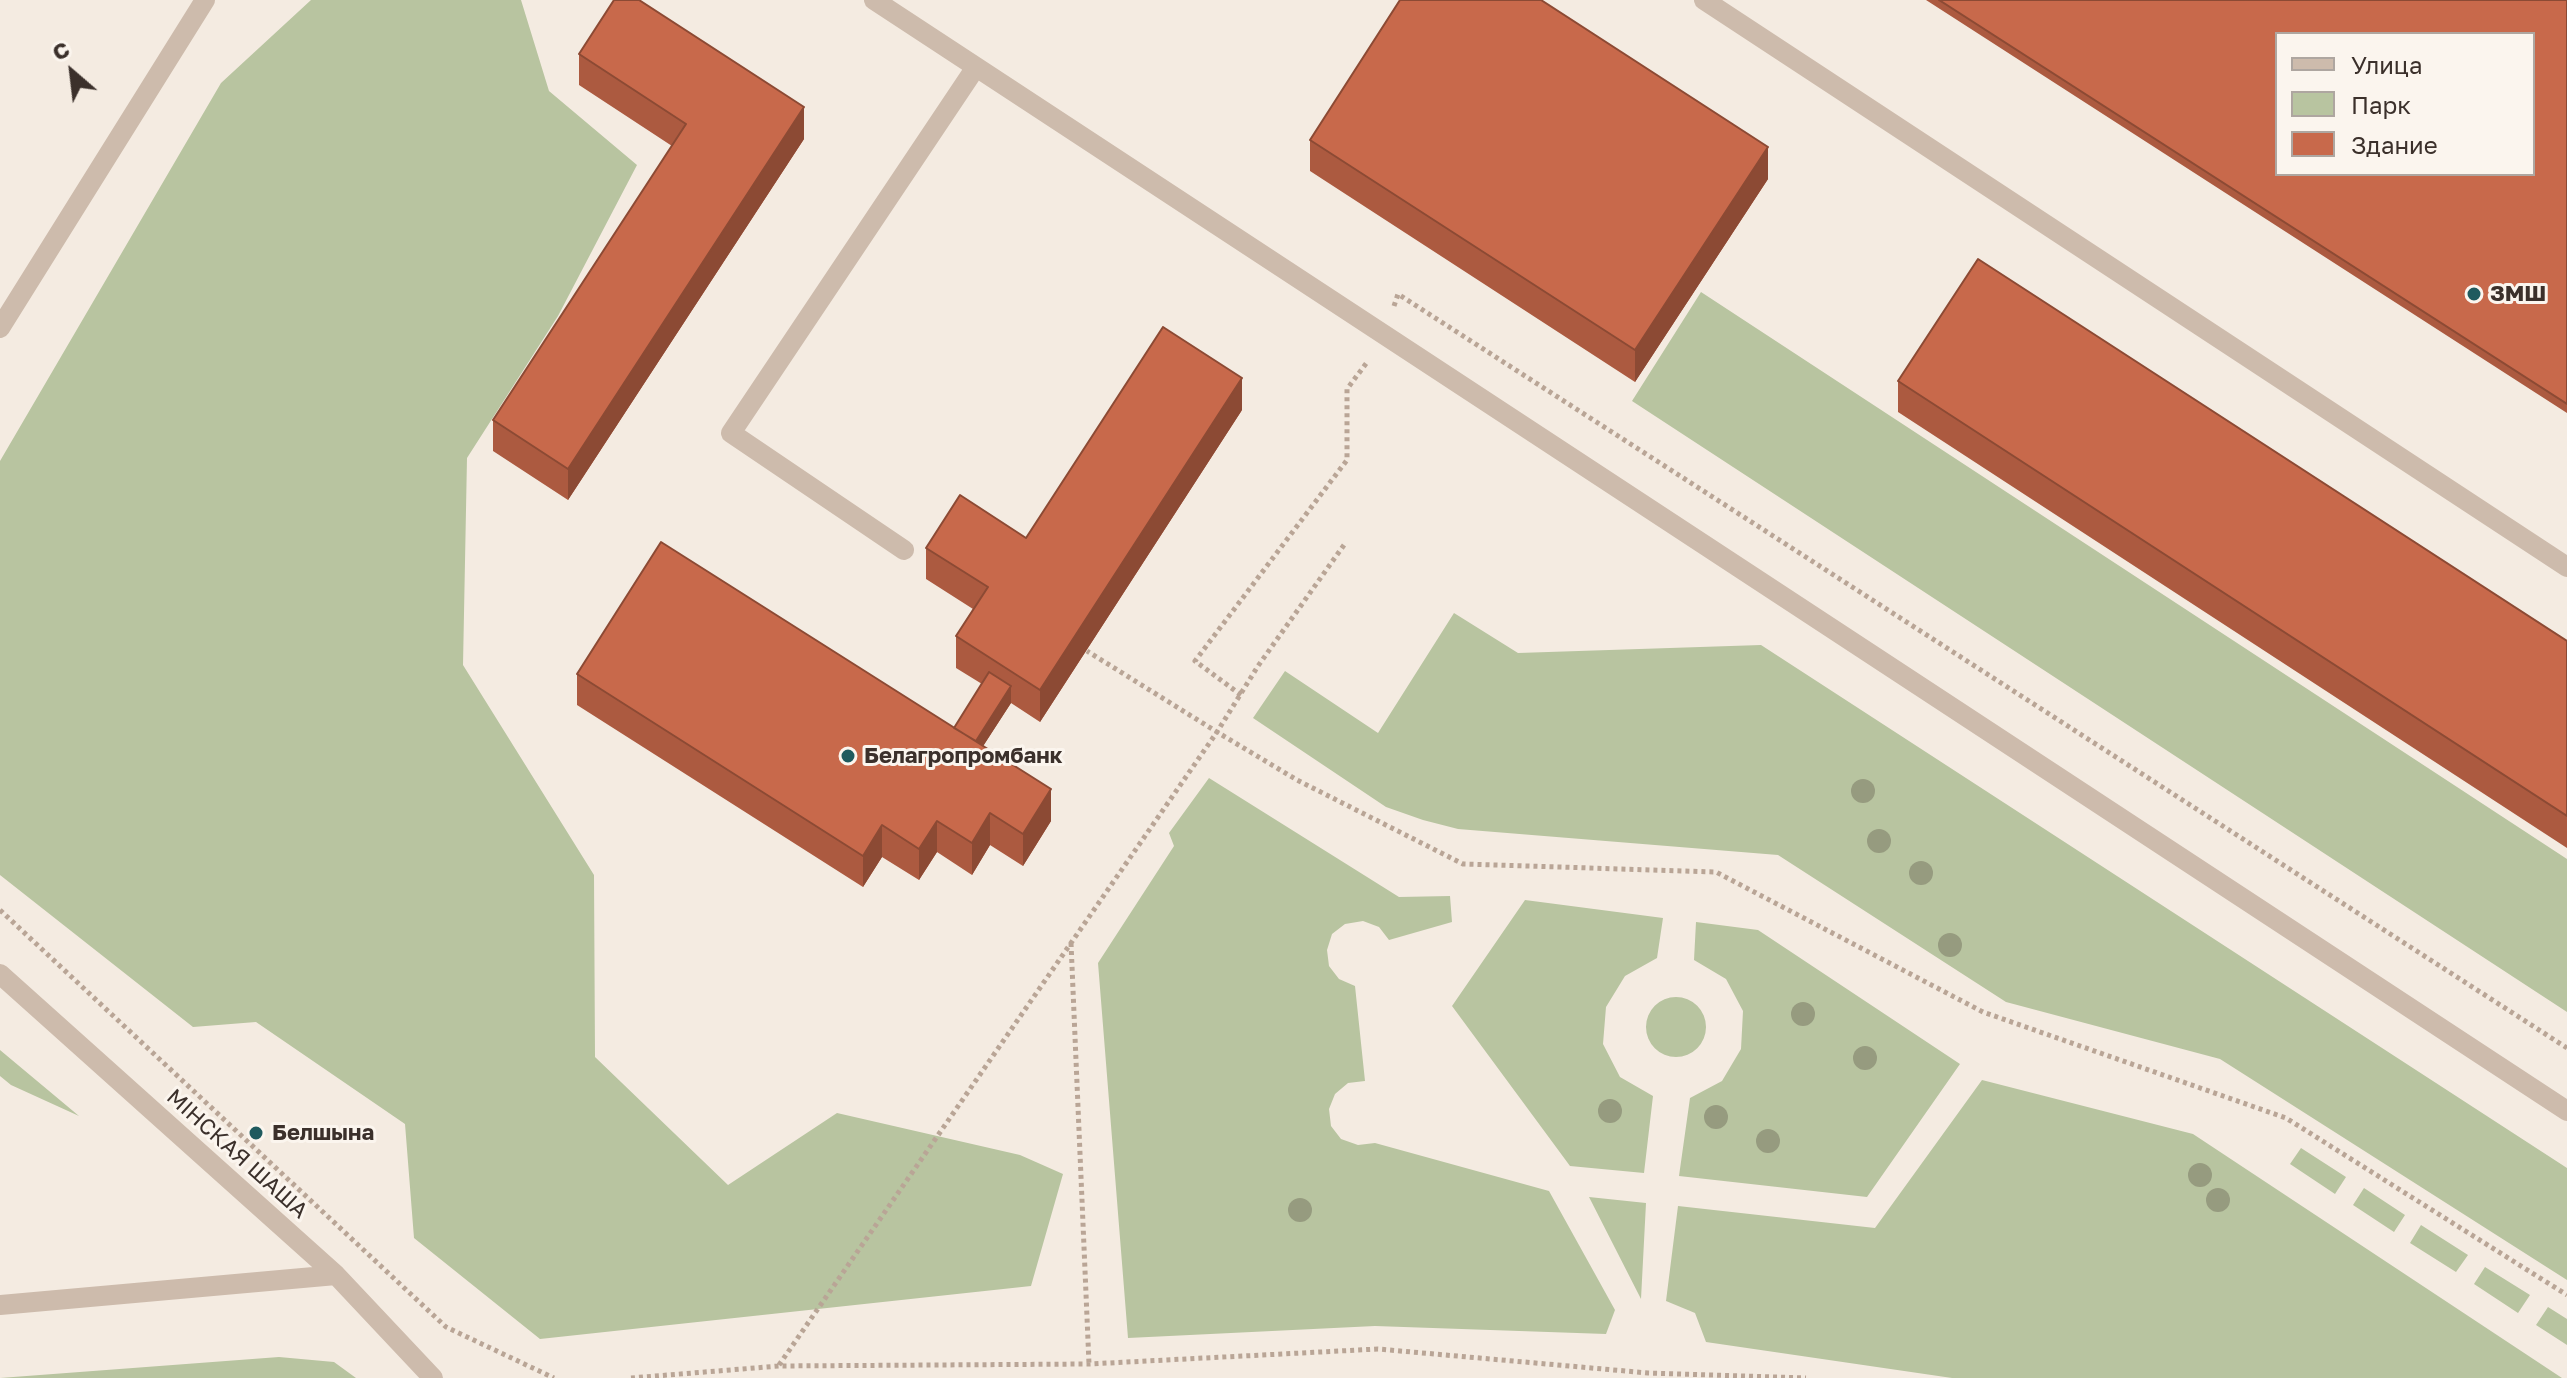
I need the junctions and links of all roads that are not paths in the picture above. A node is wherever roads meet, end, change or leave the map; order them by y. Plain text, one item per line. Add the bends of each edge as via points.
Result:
1 (205, 0) edge
2 (874, 0) edge
3 (1704, 0) edge
4 (976, 67) junction
5 (0, 328) edge
6 (904, 550) dead end
7 (2567, 567) edge
8 (0, 974) edge
9 (2567, 1111) edge
10 (336, 1275) junction
11 (0, 1305) edge
12 (433, 1378) edge

1 - 5 street
2 - 4 street
3 - 7 street
4 - 6 street via 731,433
4 - 9 street
8 - 10 street, МІНСКАЯ ШАША
10 - 11 street
10 - 12 street, МІНСКАЯ ШАША

